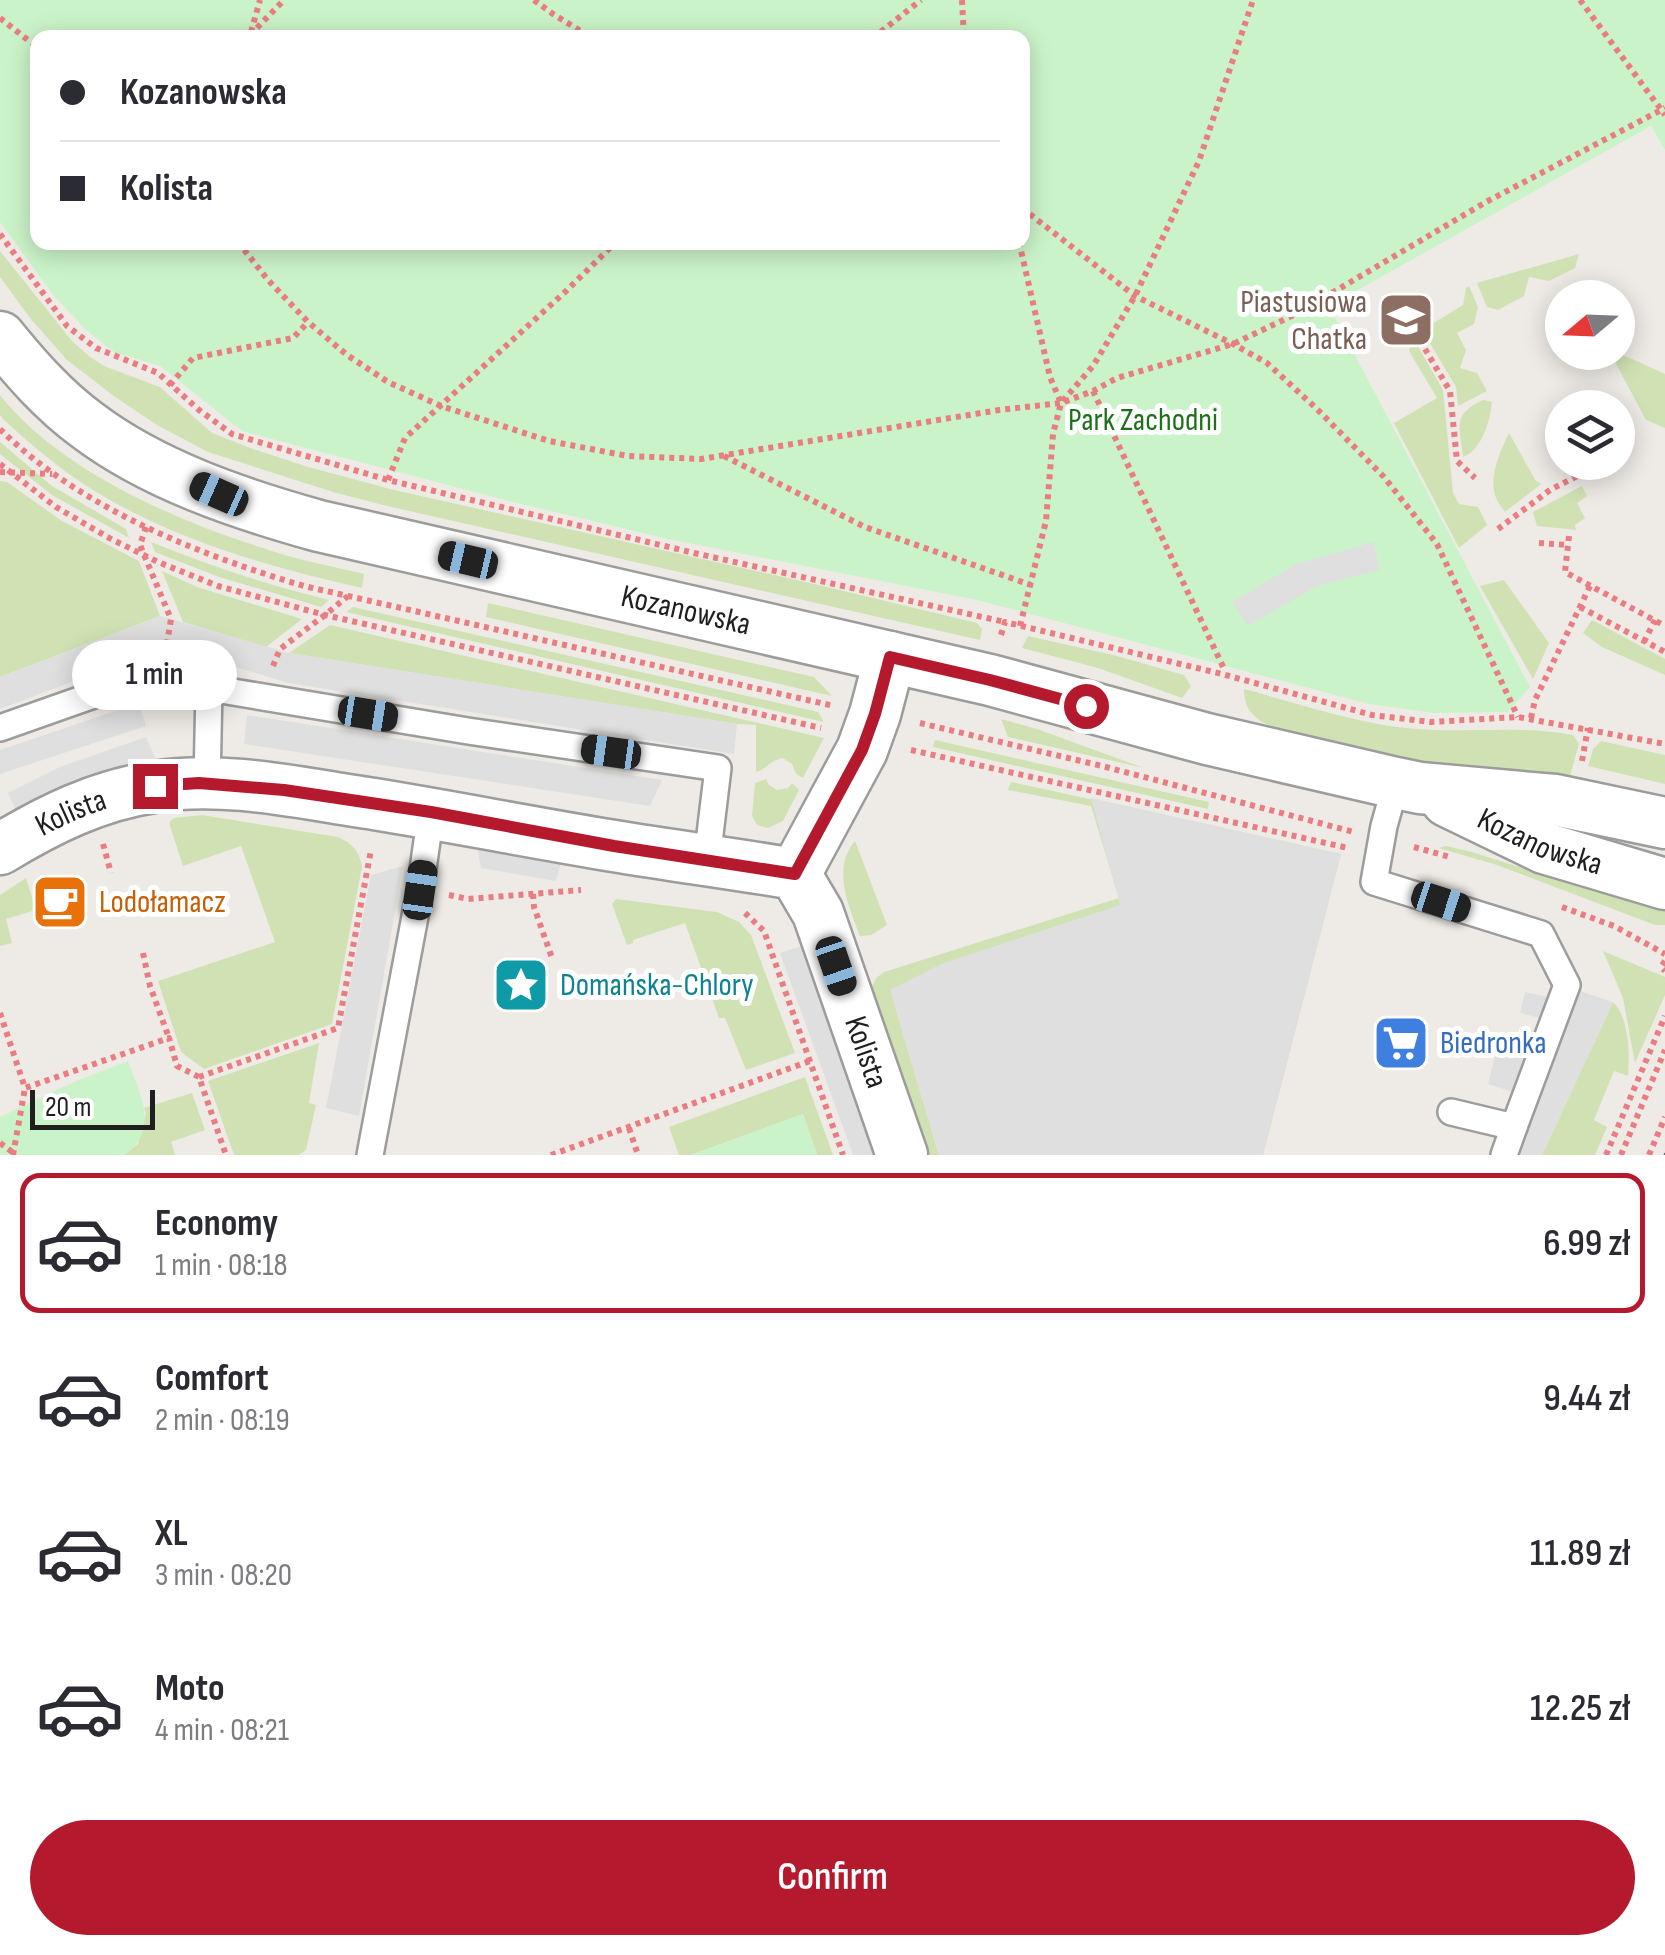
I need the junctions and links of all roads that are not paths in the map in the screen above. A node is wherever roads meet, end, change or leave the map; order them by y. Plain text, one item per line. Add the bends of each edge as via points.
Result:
1 (0, 337) edge
2 (890, 657) junction
3 (209, 688) junction
4 (0, 728) edge
5 (207, 784) junction
6 (1408, 786) junction
7 (431, 812) junction
8 (1665, 824) edge
9 (0, 849) edge
10 (707, 859) junction
11 (795, 874) junction
12 (1665, 884) edge
13 (1450, 1112) dead end
14 (1514, 1127) junction
15 (370, 1155) edge
16 (902, 1155) edge
17 (1504, 1155) edge

1 - 2 street, Kozanowska via 87,425 135,456 268,512
2 - 6 street, Kozanowska
2 - 11 street via 862,750
3 - 4 lane via 158,672
3 - 5 lane
3 - 10 lane via 718,768
5 - 7 street, Kolista
5 - 9 street, Kolista via 108,797
6 - 8 street, Kozanowska via 1555,800
6 - 12 street, Kozanowska via 1544,848
6 - 14 lane via 1384,826 1374,882 1541,934 1567,985
7 - 10 street, Kolista
7 - 15 lane
10 - 11 street, Kolista
11 - 16 street, Kolista via 818,912
13 - 14 lane
14 - 17 lane

